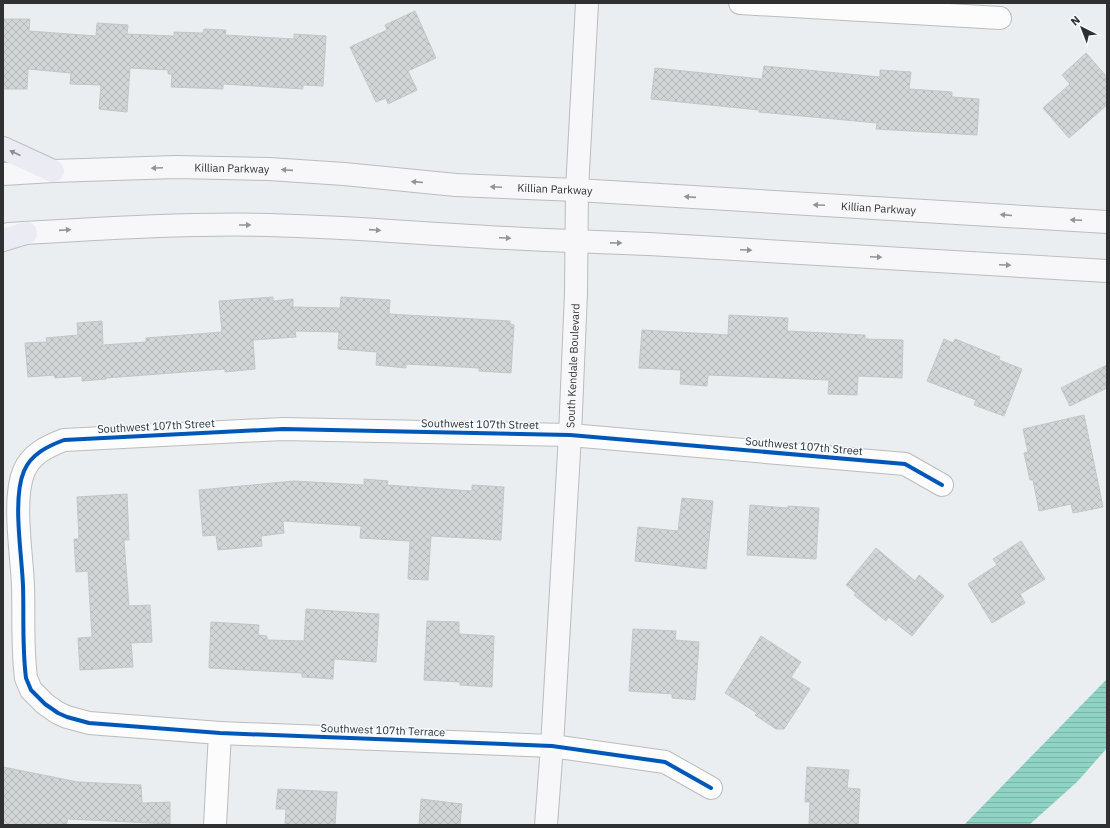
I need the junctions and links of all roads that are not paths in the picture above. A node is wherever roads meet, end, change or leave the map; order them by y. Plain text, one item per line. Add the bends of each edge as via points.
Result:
1 (587, 3) edge
2 (740, 3) edge
3 (1000, 18) dead end
4 (3, 148) edge
5 (53, 171) junction
6 (3, 174) edge
7 (577, 190) junction
8 (1107, 222) edge
9 (26, 233) junction
10 (3, 234) edge
11 (3, 240) edge
12 (577, 242) junction
13 (1107, 271) edge
14 (570, 435) junction
15 (24, 471) joint
16 (942, 485) dead end
17 (220, 732) junction
18 (552, 746) junction
19 (711, 788) dead end
20 (215, 825) edge
21 (546, 825) edge

1 - 7 main road, South Kendale Boulevard
2 - 3 street
5 -> 4 highway
5 - 6 main road, Killian Parkway
7 -> 5 main road, Killian Parkway via 456,185 269,169 176,167
8 -> 7 main road, Killian Parkway
7 - 12 main road, South Kendale Boulevard
9 - 10 main road
9 - 11 highway
9 -> 12 main road via 140,226 268,225
12 -> 13 main road
12 - 14 main road, South Kendale Boulevard
14 - 15 street, Southwest 107th Street via 283,429 83,438 64,440 48,446 31,459
14 - 16 street, Southwest 107th Street via 905,464
14 - 18 main road, South Kendale Boulevard
15 - 17 street, Southwest 107th Terrace via 19,490 19,517 26,678 35,695 50,708 67,717 89,723
17 - 18 street, Southwest 107th Terrace
17 - 20 street
18 - 19 street, Southwest 107th Terrace via 665,762
18 - 21 main road, South Kendale Boulevard

